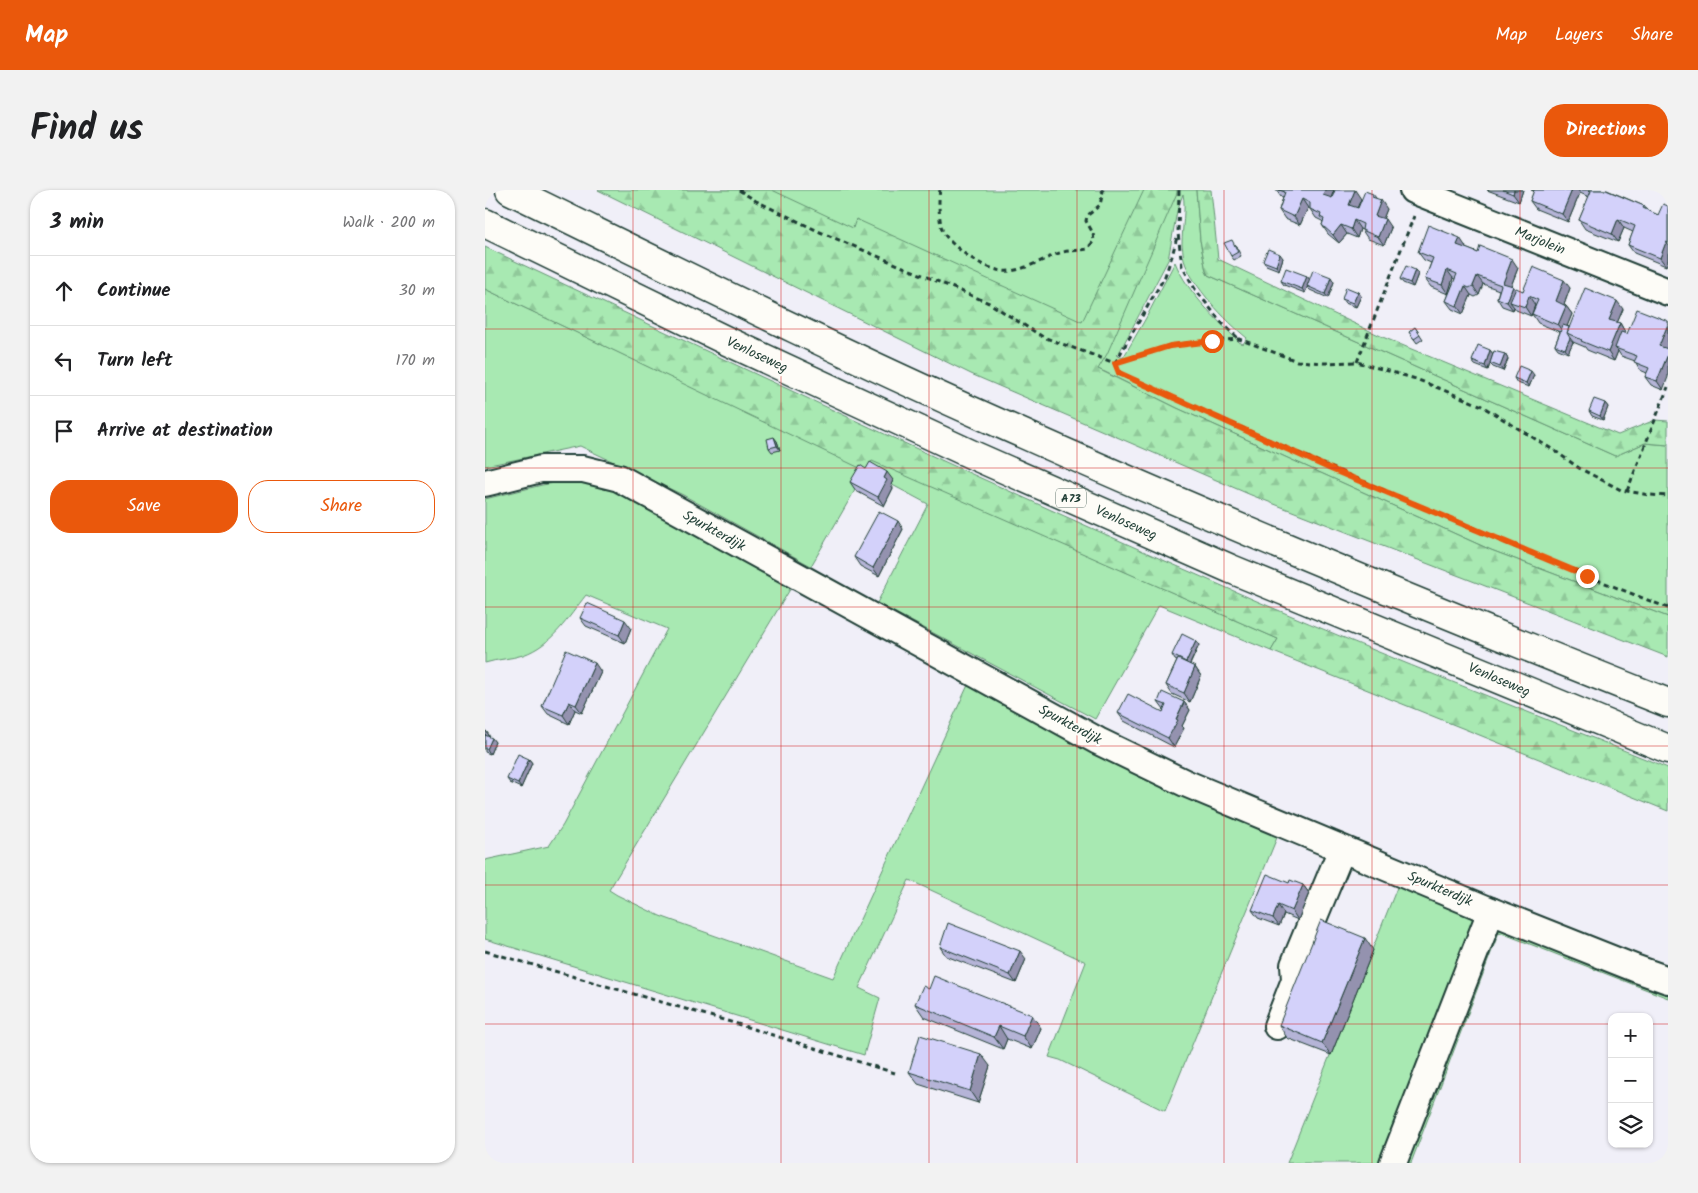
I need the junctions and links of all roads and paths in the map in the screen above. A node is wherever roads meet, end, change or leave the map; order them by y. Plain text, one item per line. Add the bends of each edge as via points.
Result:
1 (509, 190) edge
2 (739, 190) edge
3 (940, 190) edge
4 (1101, 190) edge
5 (1179, 190) edge
6 (1417, 192) edge
7 (485, 223) edge
8 (1178, 233) junction
9 (1668, 292) edge
10 (1239, 339) junction
11 (1357, 362) junction
12 (1115, 363) junction
13 (1668, 387) edge
14 (485, 483) edge
15 (1627, 491) junction
16 (1668, 496) edge
17 (1668, 608) edge
18 (1668, 703) edge
19 (1668, 749) edge
20 (1342, 849) junction
21 (1491, 911) junction
22 (485, 951) edge
23 (1668, 980) edge
24 (1277, 1026) edge
25 (895, 1073) dead end
26 (1393, 1163) edge

1 - 18 highway via 990,419 1249,532
2 - 12 path via 820,232 989,303 1043,337
3 - 4 path via 939,213 943,231 956,248 998,271 1011,271 1058,253 1087,250 1094,241 1087,216 1099,205
5 - 8 path
6 - 9 street, Marjolein
6 - 11 path
7 - 19 highway, Venloseweg / A73 via 727,341 993,464 1231,569
8 - 10 path via 1182,266 1195,290
8 - 12 path via 1165,276
10 - 11 path via 1297,361
10 - 12 path via 1170,346
11 - 15 path via 1416,378 1480,405 1579,468
12 - 17 path via 1119,373 1331,469
13 - 15 path
14 - 20 street, Spurkterdijk via 541,469 583,469 619,478 1098,741 1185,783
15 - 16 path
20 - 21 street, Spurkterdijk
20 - 24 street via 1294,965 1295,980
21 - 23 street, Spurkterdijk
21 - 26 street
22 - 25 path

